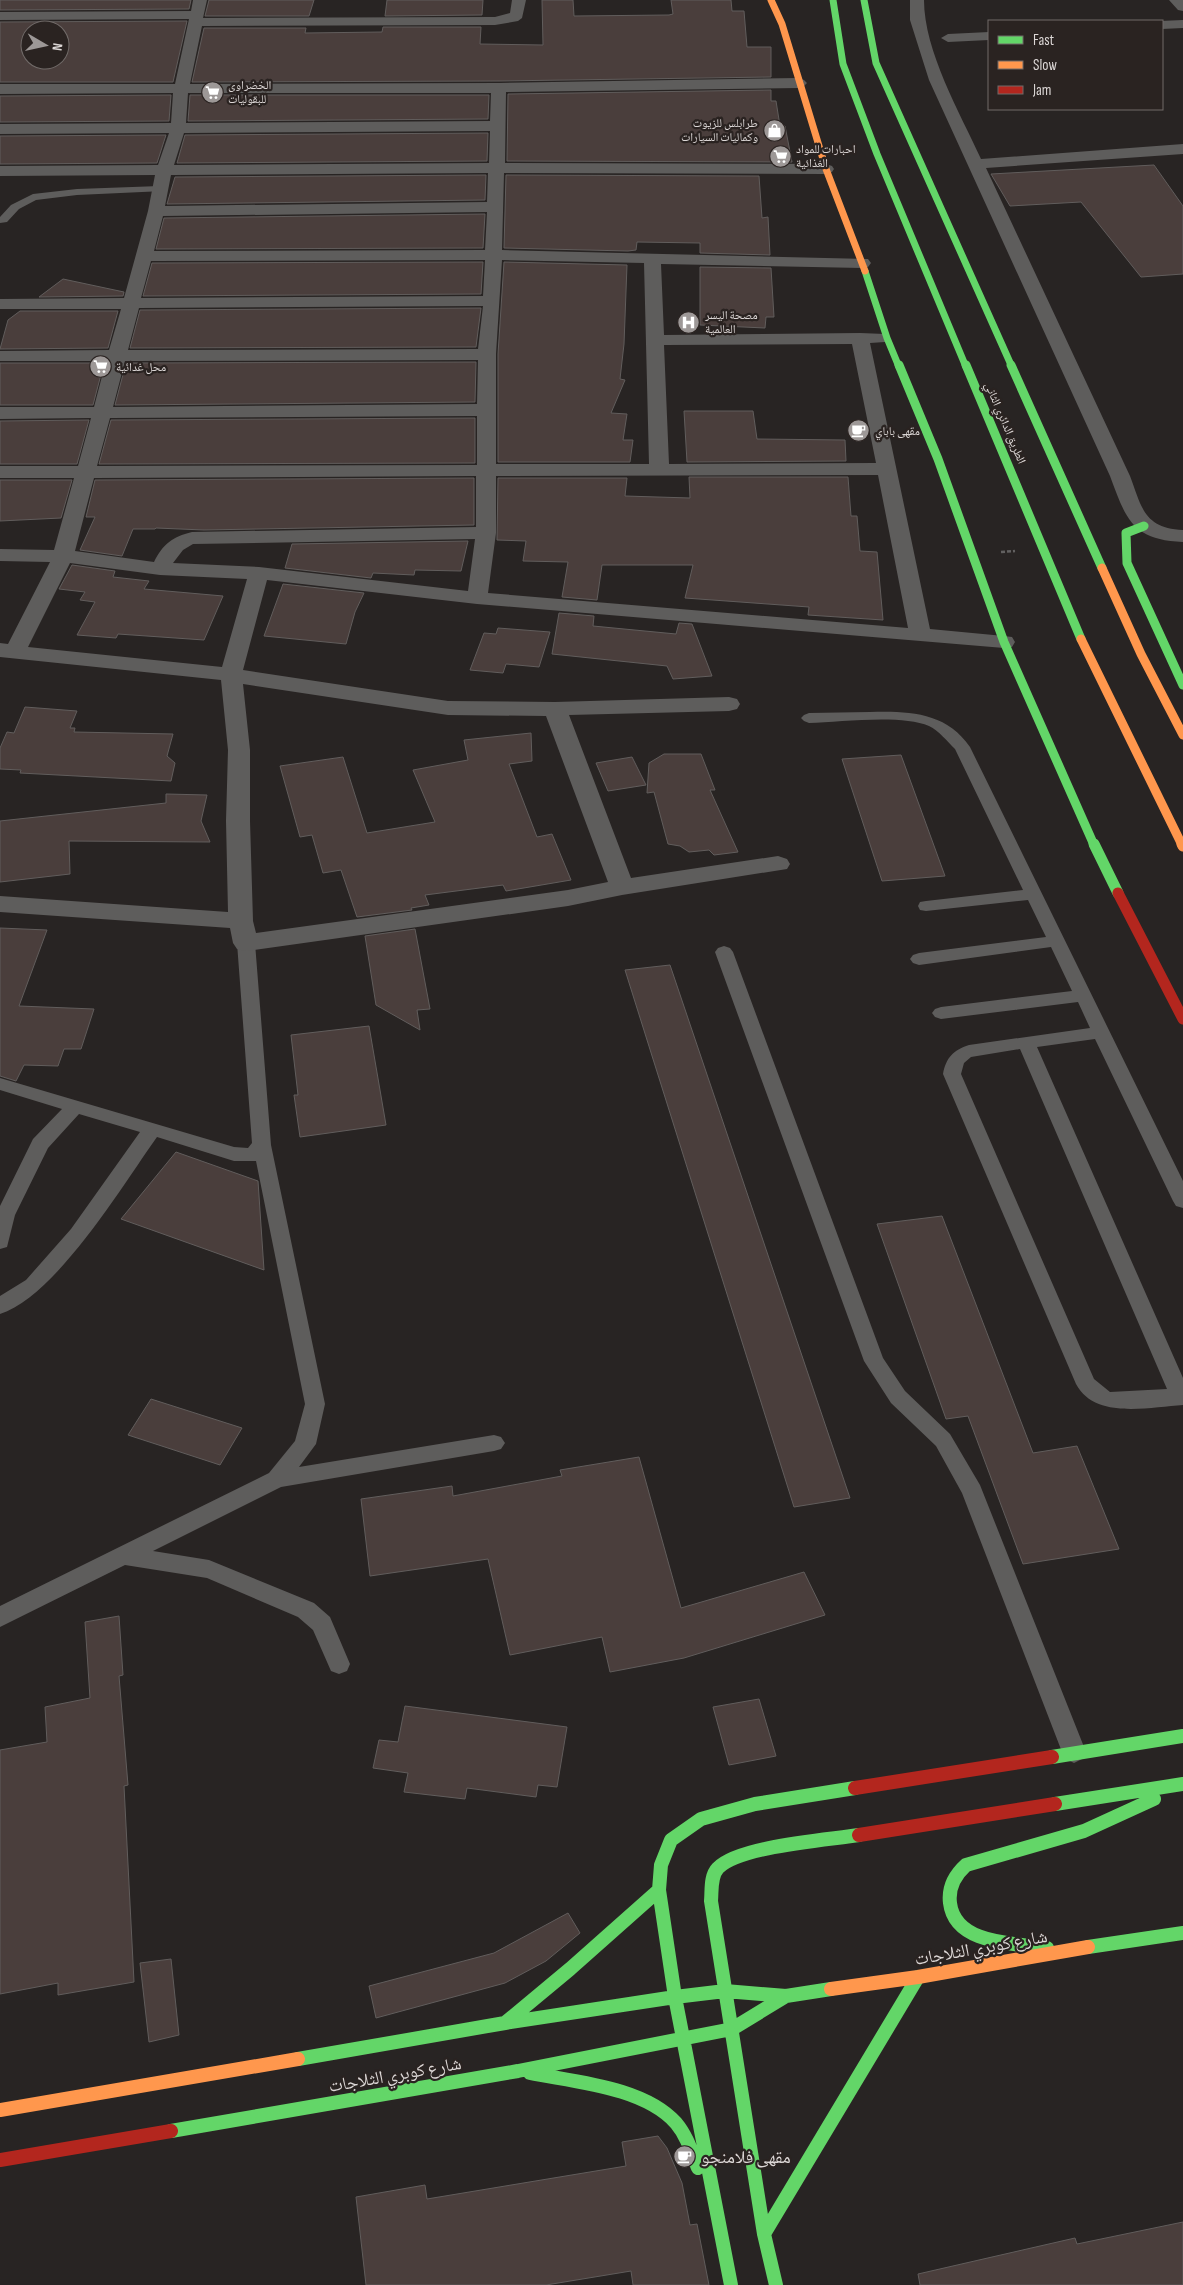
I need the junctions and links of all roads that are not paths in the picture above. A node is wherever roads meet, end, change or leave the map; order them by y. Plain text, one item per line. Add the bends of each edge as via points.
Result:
1 (519, 0) edge
2 (772, 0) edge
3 (833, 0) edge
4 (864, 0) edge
5 (918, 0) edge
6 (1176, 0) edge
7 (1183, 7) edge
8 (197, 13) edge
9 (0, 16) edge
10 (1183, 24) edge
11 (1163, 25) edge
12 (988, 36) edge
13 (948, 38) dead end
14 (799, 83) junction
15 (499, 88) junction
16 (181, 89) junction
17 (0, 90) edge
18 (498, 126) junction
19 (178, 128) junction
20 (0, 129) edge
21 (1183, 149) edge
22 (976, 164) junction
23 (497, 168) junction
24 (826, 169) junction
25 (0, 171) edge
26 (164, 171) junction
27 (160, 189) junction
28 (495, 207) junction
29 (156, 211) junction
30 (3, 220) dead end
31 (493, 255) junction
32 (144, 256) junction
33 (652, 259) junction
34 (862, 263) junction
35 (492, 301) junction
36 (131, 303) junction
37 (0, 304) edge
38 (860, 338) junction
39 (887, 338) junction
40 (655, 340) junction
41 (487, 354) junction
42 (117, 355) junction
43 (0, 356) edge
44 (485, 410) junction
45 (101, 412) junction
46 (0, 413) edge
47 (886, 469) junction
48 (485, 470) junction
49 (660, 470) junction
50 (0, 472) edge
51 (86, 472) junction
52 (1144, 526) junction
53 (486, 533) junction
54 (1183, 536) edge
55 (0, 555) edge
56 (63, 556) junction
57 (160, 569) junction
58 (259, 573) junction
59 (477, 598) junction
60 (920, 635) junction
61 (1004, 642) junction
62 (7, 650) edge
63 (231, 675) junction
64 (1183, 685) edge
65 (729, 704) dead end
66 (555, 709) junction
67 (809, 718) dead end
68 (1183, 735) edge
69 (1183, 846) edge
70 (778, 864) dead end
71 (622, 887) junction
72 (1033, 894) junction
73 (0, 904) edge
74 (926, 906) dead end
75 (244, 932) junction
76 (1056, 941) junction
77 (724, 952) dead end
78 (919, 959) dead end
79 (1083, 996) junction
80 (941, 1013) dead end
81 (1183, 1019) edge
82 (1101, 1032) junction
83 (1026, 1042) junction
84 (0, 1084) edge
85 (75, 1106) junction
86 (152, 1130) junction
87 (262, 1145) junction
88 (1183, 1201) edge
89 (0, 1242) edge
90 (0, 1306) edge
91 (1182, 1397) edge
92 (494, 1443) dead end
93 (277, 1479) junction
94 (124, 1556) junction
95 (0, 1617) edge
96 (339, 1664) dead end
97 (1183, 1736) edge
98 (1074, 1752) junction
99 (1183, 1785) edge
100 (659, 1890) junction
101 (1183, 1933) edge
102 (1061, 1951) junction
103 (918, 1978) junction
104 (725, 1991) junction
105 (786, 1996) junction
106 (675, 1997) junction
107 (505, 2023) junction
108 (732, 2029) junction
109 (683, 2038) junction
110 (518, 2071) junction
111 (0, 2110) edge
112 (0, 2160) edge
113 (716, 2214) junction
114 (764, 2234) junction
115 (731, 2285) edge
116 (776, 2285) edge

1 - 8 street via 514,18 495,21
2 - 14 main road
3 - 69 main road, الطريق الدائري الثاني via 843,64 877,154 1087,653
4 - 68 main road, الطريق الدائري الثاني via 876,63 914,152 1141,654
5 - 22 street via 917,20 936,80
6 - 7 street
8 - 9 street
8 - 16 street
10 - 11 street
12 - 13 street
14 - 15 street
14 - 24 main road
15 - 16 street
15 - 18 street
16 - 17 street
16 - 19 street
18 - 19 street
18 - 23 street
19 - 20 street
19 - 26 street
21 - 22 street
22 - 52 street via 1120,476 1137,520
23 - 24 street
23 - 26 street
23 - 28 street
24 - 34 main road
25 - 26 street
26 - 27 street
27 - 29 street
27 - 30 lane via 33,197 15,207
28 - 29 street
28 - 31 street
29 - 32 street
31 - 32 street
31 - 33 street
31 - 35 street
32 - 36 street
33 - 34 street
33 - 40 street
34 - 39 main road
35 - 36 street
35 - 41 street
36 - 37 street
36 - 42 street
38 - 39 street
38 - 40 street
38 - 47 street
39 - 61 main road via 938,459
40 - 49 street
41 - 42 street
41 - 44 street
42 - 43 street
42 - 45 street
44 - 45 street
44 - 48 street
45 - 46 street
45 - 51 street
47 - 49 street
47 - 60 street
48 - 49 street
48 - 51 street
48 - 53 street
50 - 51 street
51 - 56 street
52 - 54 street via 1161,533
52 - 64 main road via 1126,533 1127,563
53 - 57 street via 192,538 174,545
53 - 59 street
55 - 56 street
56 - 57 street
56 - 62 street
57 - 58 street
58 - 59 street
58 - 63 street
59 - 60 street
60 - 61 street
61 - 81 main road via 1097,851
62 - 63 street
63 - 66 street via 448,708
63 - 75 street via 240,750 238,821
65 - 66 street
66 - 71 street
67 - 72 lane via 908,717 930,721 946,730 962,747
70 - 71 street
71 - 75 street via 568,898
72 - 74 lane
72 - 76 lane
73 - 75 street via 94,909
75 - 87 lane
76 - 78 lane
76 - 79 lane
77 - 98 lane via 874,1361 898,1397 943,1440 972,1491
79 - 80 lane
79 - 82 lane
82 - 83 lane
82 - 88 lane
83 - 91 lane
83 - 91 lane via 961,1054 954,1062 952,1074 1086,1384 1108,1400
84 - 85 lane
85 - 86 lane
85 - 89 lane via 40,1144 5,1215
86 - 87 lane via 234,1154 252,1155
86 - 90 lane via 78,1234 32,1285
87 - 93 lane via 315,1404 305,1444
92 - 93 lane
93 - 94 lane
94 - 95 lane
94 - 96 lane via 209,1569 306,1610 322,1624
97 - 98 main road
98 - 100 main road via 756,1804 701,1819 671,1840 661,1865
99 - 102 main road via 1084,1831 966,1865 955,1876 949,1893 951,1910 959,1925 972,1933
99 - 104 main road via 761,1851 724,1861 711,1880
100 - 106 main road
100 - 107 main road
101 - 102 main road, شارع كوبري الثلاجات
102 - 103 main road, شارع كوبري الثلاجات
103 - 105 main road, شارع كوبري الثلاجات
103 - 114 main road
104 - 105 main road, شارع كوبري الثلاجات
104 - 106 main road, شارع كوبري الثلاجات
104 - 108 main road
105 - 108 main road, شارع كوبري الثلاجات
106 - 107 main road, شارع كوبري الثلاجات
106 - 109 main road
107 - 111 main road, شارع كوبري الثلاجات
108 - 109 main road, شارع كوبري الثلاجات
108 - 114 main road
109 - 110 main road, شارع كوبري الثلاجات
109 - 113 main road
110 - 112 main road, شارع كوبري الثلاجات
110 - 113 main road via 644,2100 663,2111 676,2122
113 - 115 main road
114 - 116 main road

